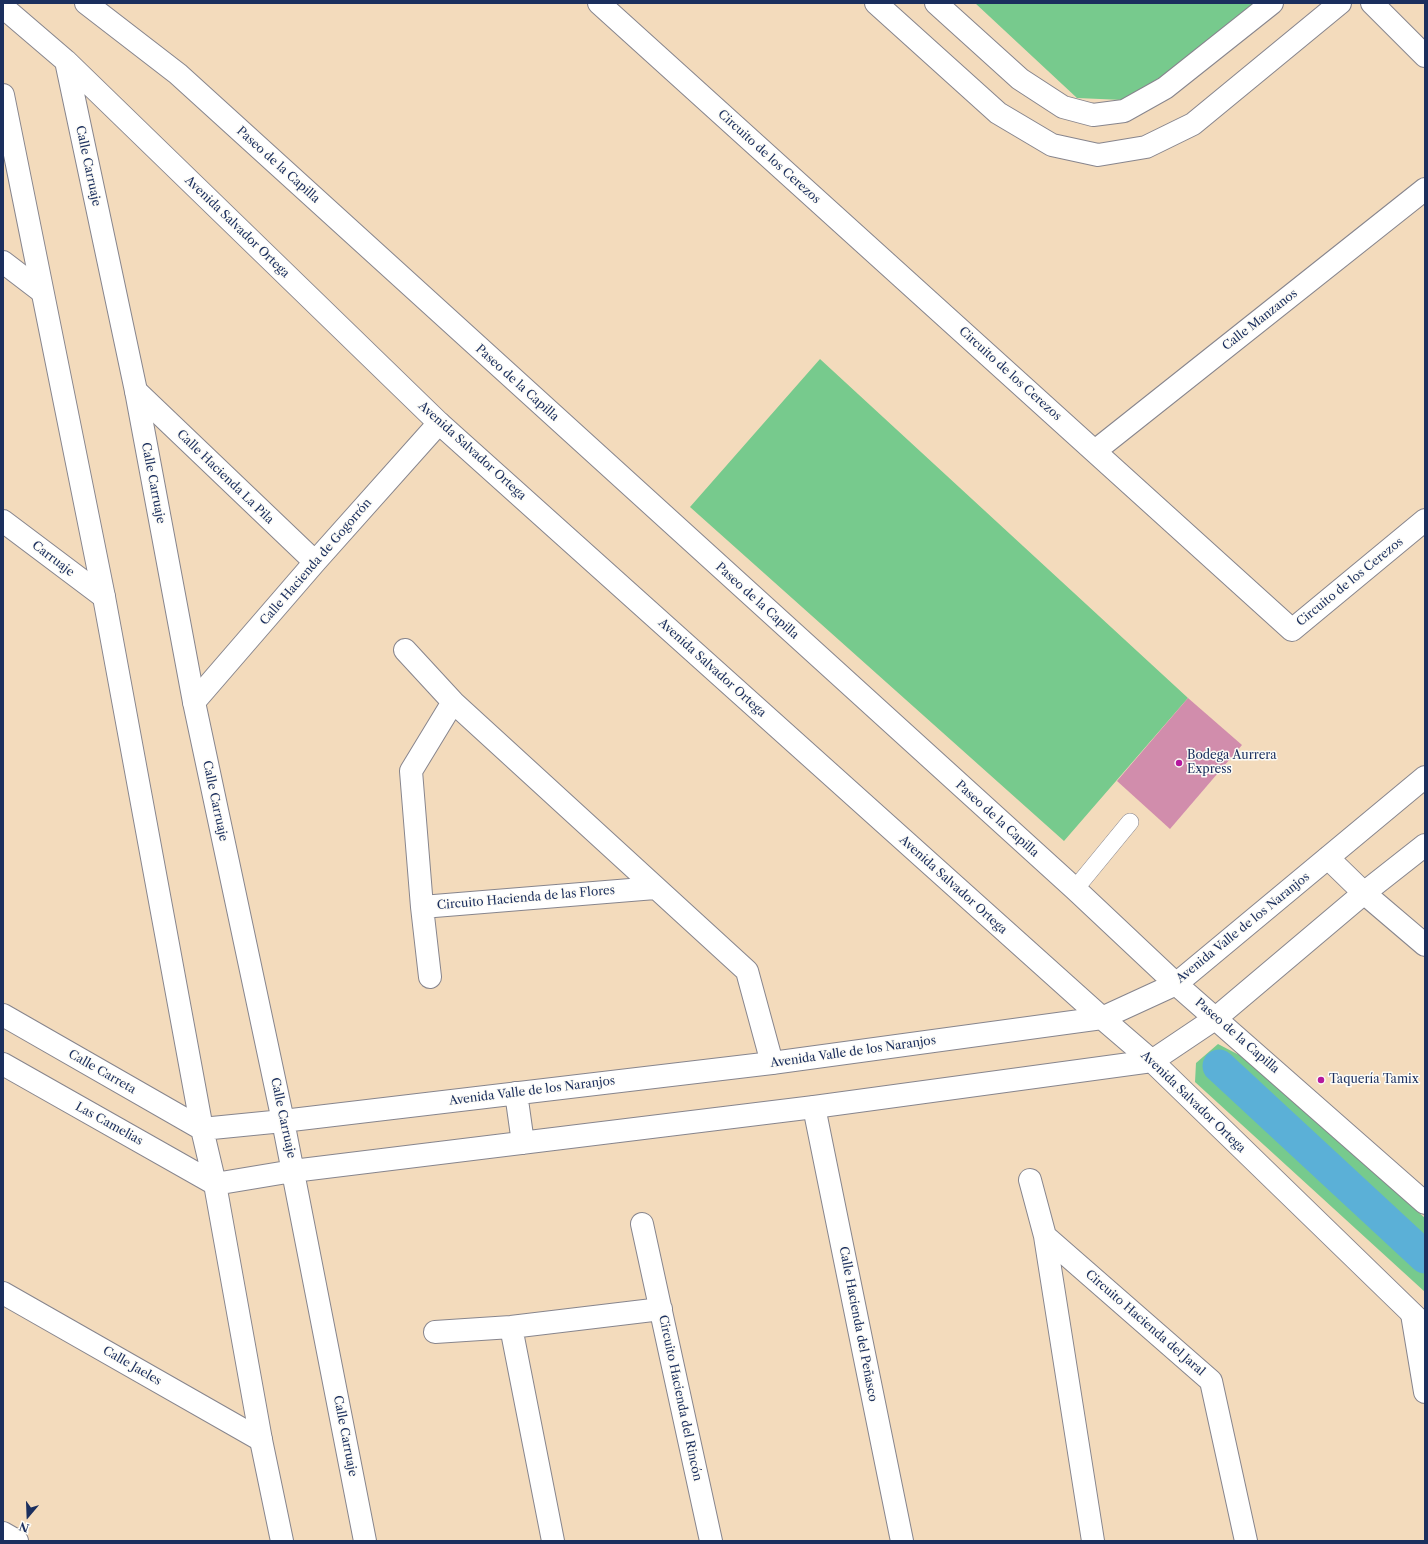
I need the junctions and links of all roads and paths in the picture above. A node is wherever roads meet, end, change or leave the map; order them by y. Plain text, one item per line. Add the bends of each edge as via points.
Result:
1 (86, 3) edge
2 (599, 3) edge
3 (876, 3) edge
4 (936, 3) edge
5 (1272, 3) edge
6 (1340, 3) edge
7 (1372, 3) edge
8 (3, 6) edge
9 (1425, 56) edge
10 (66, 61) junction
11 (3, 95) edge
12 (1425, 189) edge
13 (3, 262) edge
14 (41, 291) junction
15 (136, 391) junction
16 (439, 423) junction
17 (1094, 451) junction
18 (3, 520) edge
19 (1425, 520) edge
20 (315, 562) junction
21 (104, 597) junction
22 (405, 650) dead end
23 (194, 702) junction
24 (453, 702) junction
25 (1425, 777) edge
26 (1130, 822) dead end
27 (1425, 845) edge
28 (1328, 858) junction
29 (655, 888) junction
30 (1075, 889) junction
31 (1364, 893) junction
32 (422, 907) junction
33 (1425, 945) edge
34 (430, 978) dead end
35 (1176, 984) junction
36 (3, 1015) edge
37 (1102, 1018) junction
38 (1216, 1018) junction
39 (1152, 1061) junction
40 (772, 1063) junction
41 (3, 1064) edge
42 (516, 1093) junction
43 (814, 1106) junction
44 (283, 1121) junction
45 (202, 1129) junction
46 (523, 1143) junction
47 (293, 1171) junction
48 (1030, 1180) dead end
49 (215, 1184) junction
50 (1425, 1203) edge
51 (642, 1224) dead end
52 (1045, 1236) junction
53 (3, 1293) edge
54 (661, 1309) junction
55 (1419, 1320) edge
56 (511, 1326) junction
57 (435, 1332) dead end
58 (1425, 1392) edge
59 (261, 1440) junction
60 (3, 1533) edge
61 (17, 1541) edge
62 (282, 1541) edge
63 (365, 1541) edge
64 (553, 1541) edge
65 (711, 1541) edge
66 (902, 1541) edge
67 (1093, 1541) edge
68 (1246, 1541) edge

1 - 30 street, Paseo de la Capilla via 178,74
2 - 17 street, Circuito de los Cerezos
3 - 6 street via 998,112 1052,145 1098,155 1146,147 1193,124
4 - 5 street via 1020,79 1063,107 1093,115 1124,111 1165,88
7 - 9 street
8 - 10 street, Avenida Salvador Ortega
10 - 15 street, Calle Carruaje
10 - 16 street, Avenida Salvador Ortega
11 - 14 street
12 - 17 street, Calle Manzanos
13 - 14 street
14 - 21 street
15 - 20 street, Calle Hacienda La Pila
15 - 23 street, Calle Carruaje
16 - 20 street, Calle Hacienda de Gogorrón
16 - 37 street, Avenida Salvador Ortega
17 - 19 street, Circuito de los Cerezos via 1292,630
18 - 21 street, Carruaje
20 - 23 street, Calle Hacienda de Gogorrón
21 - 45 street
22 - 24 street
23 - 44 street, Calle Carruaje
24 - 29 street
24 - 32 street, Circuito Hacienda de las Flores via 412,771
25 - 28 street, Avenida Valle de los Naranjos
26 - 30 lane
27 - 31 street
28 - 31 street
28 - 35 street, Avenida Valle de los Naranjos
29 - 32 street, Circuito Hacienda de las Flores
29 - 40 street via 747,971
30 - 35 street, Paseo de la Capilla
31 - 33 street
31 - 38 street
32 - 34 street
35 - 37 street, Avenida Valle de los Naranjos
35 - 38 street, Paseo de la Capilla
36 - 45 street, Calle Carreta
37 - 39 street, Avenida Salvador Ortega
37 - 40 street, Avenida Valle de los Naranjos
38 - 39 street
38 - 50 street, Paseo de la Capilla
39 - 43 street
39 - 55 street, Avenida Salvador Ortega
40 - 42 street, Avenida Valle de los Naranjos
41 - 49 street, Las Camelias
42 - 44 street, Avenida Valle de los Naranjos
42 - 46 street
43 - 46 street
43 - 66 street, Calle Hacienda del Peñasco
44 - 45 street, Avenida Valle de los Naranjos
44 - 47 street, Calle Carruaje
45 - 49 street
46 - 47 street
47 - 49 street
47 - 63 street, Calle Carruaje
48 - 52 street
49 - 59 street
51 - 54 street
52 - 67 street
52 - 68 street, Circuito Hacienda del Jaral via 1211,1381
53 - 59 street, Calle Jaeles
54 - 56 street, Circuito Hacienda del Rincón
54 - 65 street, Circuito Hacienda del Rincón
55 - 58 street
56 - 57 street, Circuito Hacienda del Rincón
56 - 64 street
59 - 62 street
60 - 61 street

